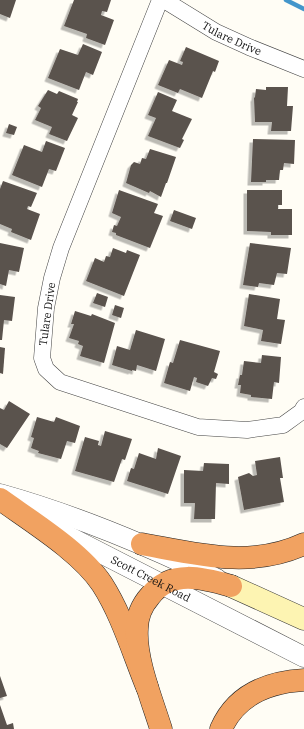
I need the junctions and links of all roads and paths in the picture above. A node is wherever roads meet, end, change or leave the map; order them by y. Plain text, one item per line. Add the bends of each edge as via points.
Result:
1 (160, 0) edge
2 (164, 0) edge
3 (304, 69) edge
4 (304, 407) edge
5 (0, 497) edge
6 (142, 544) junction
7 (304, 544) edge
8 (162, 585) junction
9 (231, 586) junction
10 (304, 620) edge
11 (304, 657) edge
12 (304, 680) edge
13 (147, 687) junction
14 (161, 729) edge
15 (220, 729) edge

1 - 4 street, Tulare Drive via 61,248 46,308 42,358 46,369 60,382 198,427 247,430 283,425
2 - 3 street, Tulare Drive via 216,32
5 - 6 street via 50,508
5 - 8 street, Scott Creek Road via 51,528
5 - 13 highway via 95,574 112,602
6 - 7 highway via 228,559 271,555
6 - 9 street
8 - 9 highway via 174,579 189,577
8 - 11 street, Scott Creek Road
8 - 13 highway via 144,603 137,629
9 - 10 main road
12 - 15 highway via 270,685 254,692 243,699
13 - 14 highway

